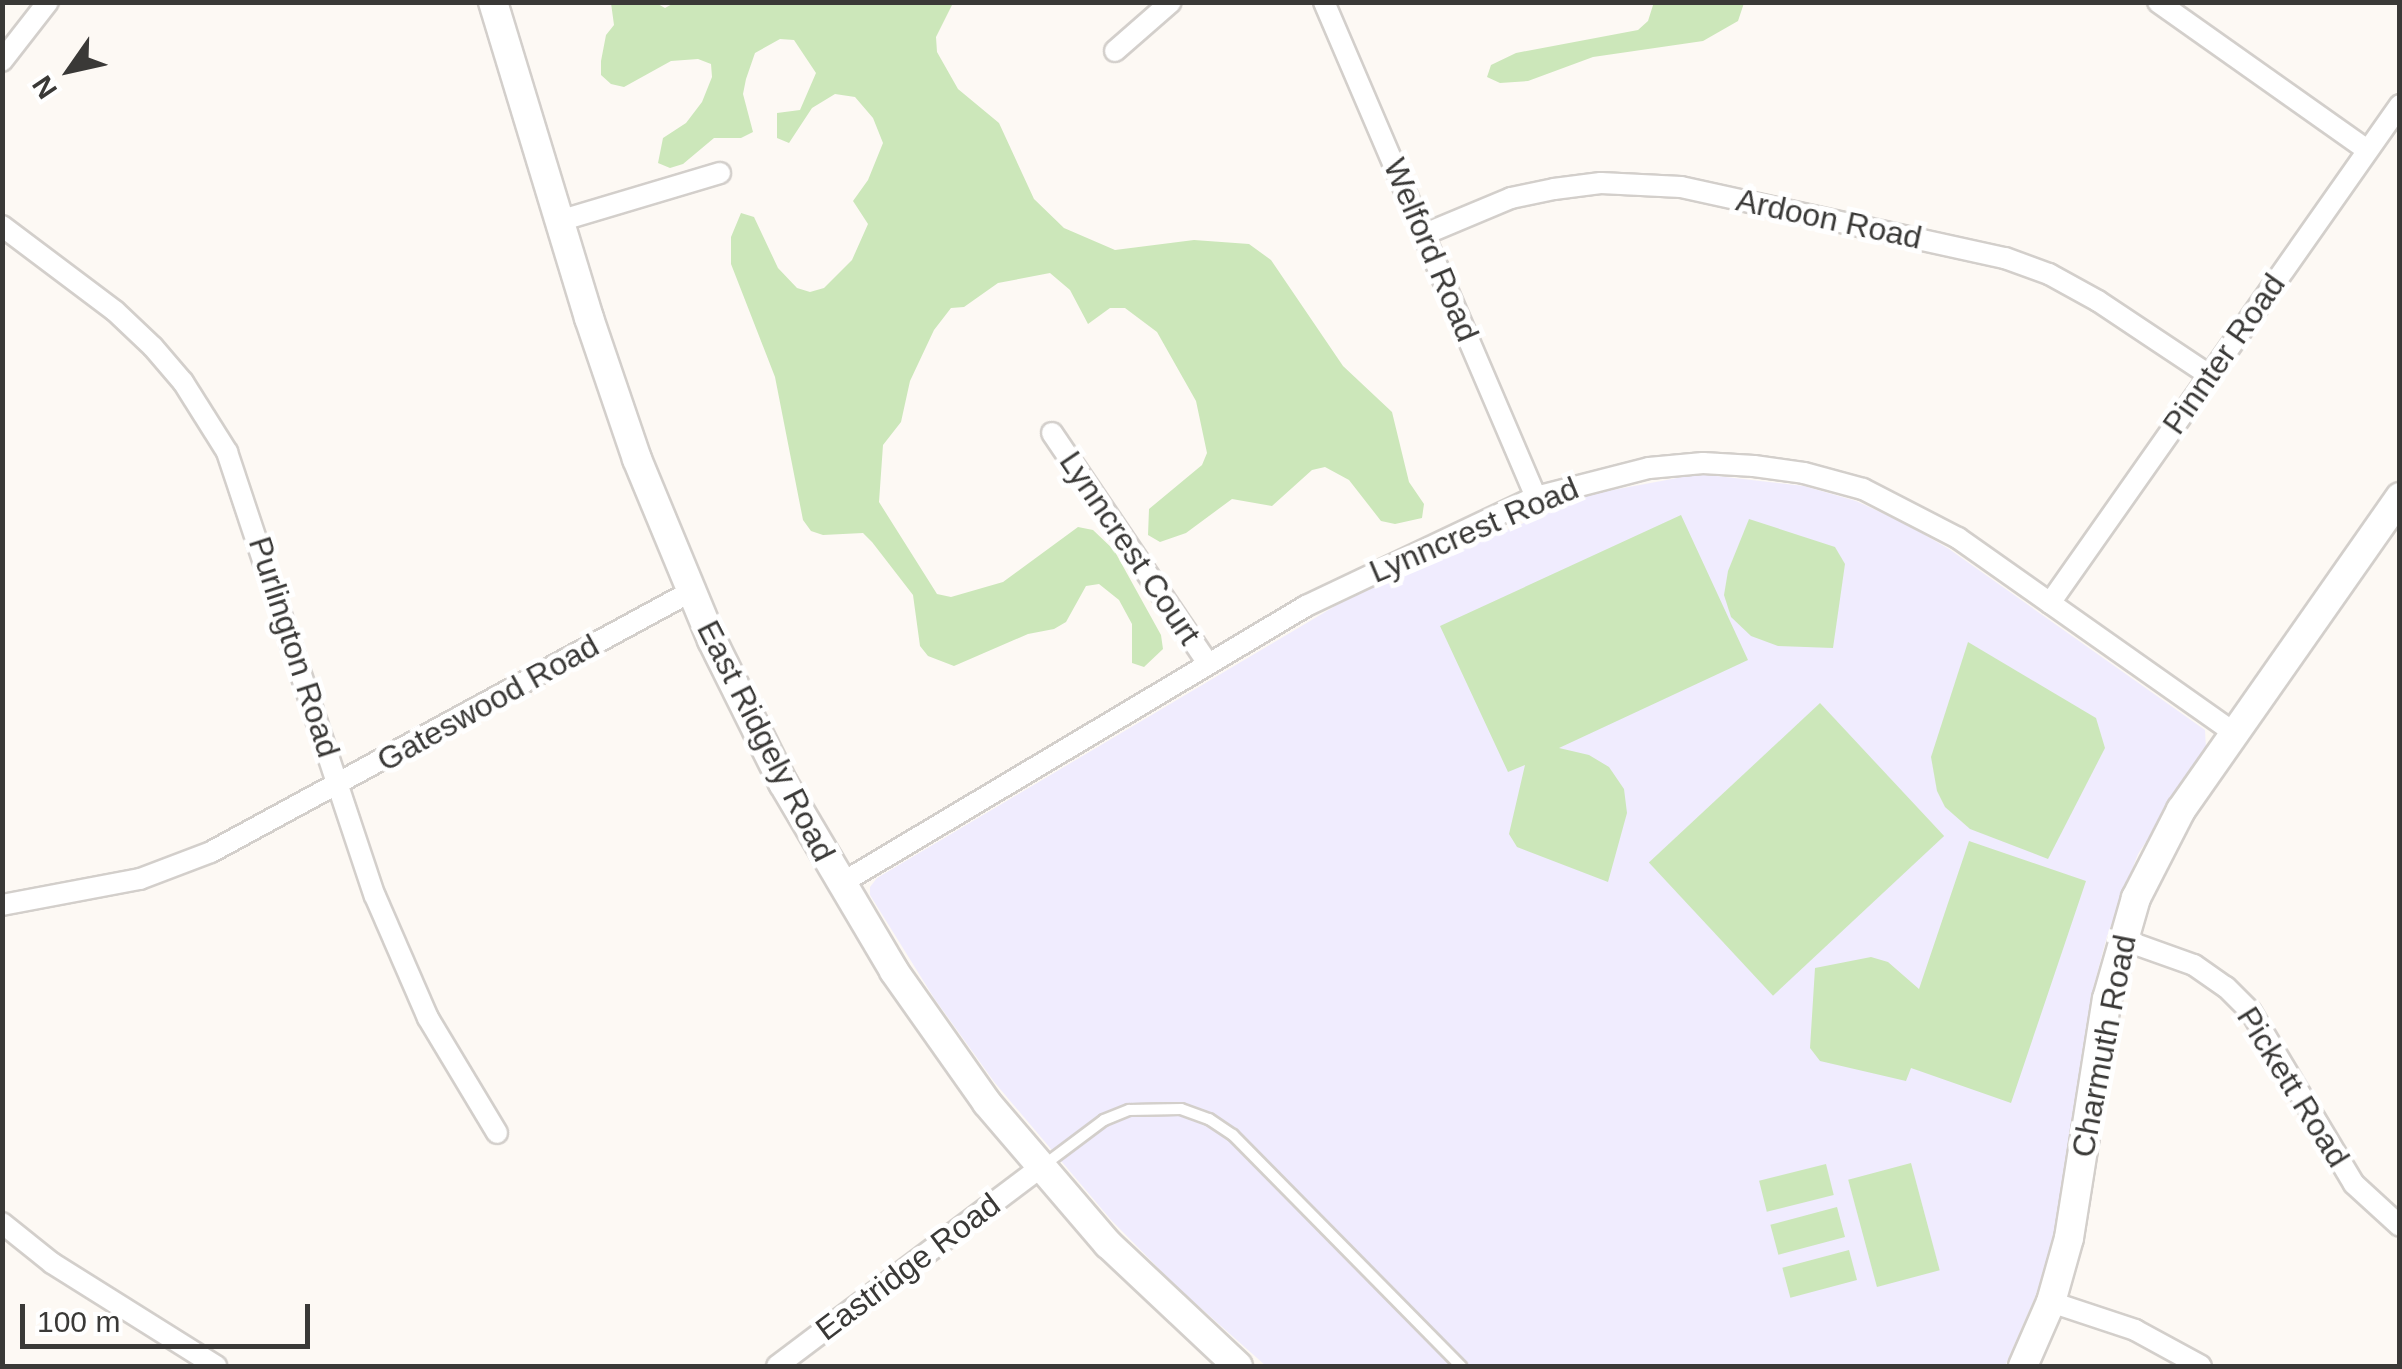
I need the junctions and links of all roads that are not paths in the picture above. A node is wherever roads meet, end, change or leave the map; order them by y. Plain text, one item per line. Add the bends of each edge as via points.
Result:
1 (48, 2) edge
2 (493, 2) edge
3 (1172, 2) edge
4 (1324, 2) edge
5 (2158, 2) edge
6 (1116, 51) dead end
7 (2, 60) edge
8 (2400, 105) edge
9 (2367, 150) junction
10 (720, 173) dead end
11 (559, 220) junction
12 (2, 226) edge
13 (1424, 234) junction
14 (2209, 375) junction
15 (1052, 434) dead end
16 (1536, 497) junction
17 (2400, 497) edge
18 (690, 592) junction
19 (2050, 603) junction
20 (1208, 663) junction
21 (2234, 733) junction
22 (340, 785) junction
23 (840, 884) junction
24 (2, 904) edge
25 (2121, 939) junction
26 (497, 1133) dead end
27 (1040, 1168) junction
28 (2, 1223) edge
29 (2400, 1226) edge
30 (2051, 1302) junction
31 (216, 1366) edge
32 (776, 1366) edge
33 (1238, 1366) edge
34 (1461, 1366) edge
35 (2023, 1366) edge
36 (2202, 1366) edge

1 - 7 street
2 - 11 street, East Ridgely Road
3 - 6 street
4 - 13 street, Welford Road
5 - 9 street
8 - 9 street, Pinnter Road
9 - 14 street, Pinnter Road
10 - 11 street
11 - 18 street, East Ridgely Road via 620,412
12 - 22 street, Purlington Road via 116,311 163,358 207,417 242,486
13 - 14 street, Ardoon Road via 1511,198 1554,189 1601,183 1682,187 2005,258 2098,302
13 - 16 street, Welford Road
14 - 19 street, Pinnter Road
15 - 20 street, Lynncrest Court
16 - 19 street, Lynncrest Road via 1630,472 1703,462 1804,473 1862,489 1914,514
16 - 20 street, Lynncrest Road via 1306,606
17 - 21 street, Charmuth Road
18 - 22 street, Gateswood Road
18 - 23 street, East Ridgely Road
19 - 21 street, Lynncrest Road
20 - 23 street, Lynncrest Road
21 - 25 street, Charmuth Road via 2152,862
22 - 24 street, Gateswood Road via 211,852 140,879
22 - 26 street, Purlington Road via 411,982
23 - 27 street, East Ridgely Road via 958,1065
25 - 29 street, Pickett Road via 2194,965 2251,1012 2354,1184
25 - 30 street, Charmuth Road via 2069,1238
27 - 32 street, Eastridge Road
27 - 33 street, East Ridgely Road via 1108,1244
27 - 34 lane via 1104,1120 1129,1110 1180,1108 1209,1119 1233,1135
28 - 31 street via 52,1263
30 - 35 street, Charmuth Road
30 - 36 street via 2135,1330

